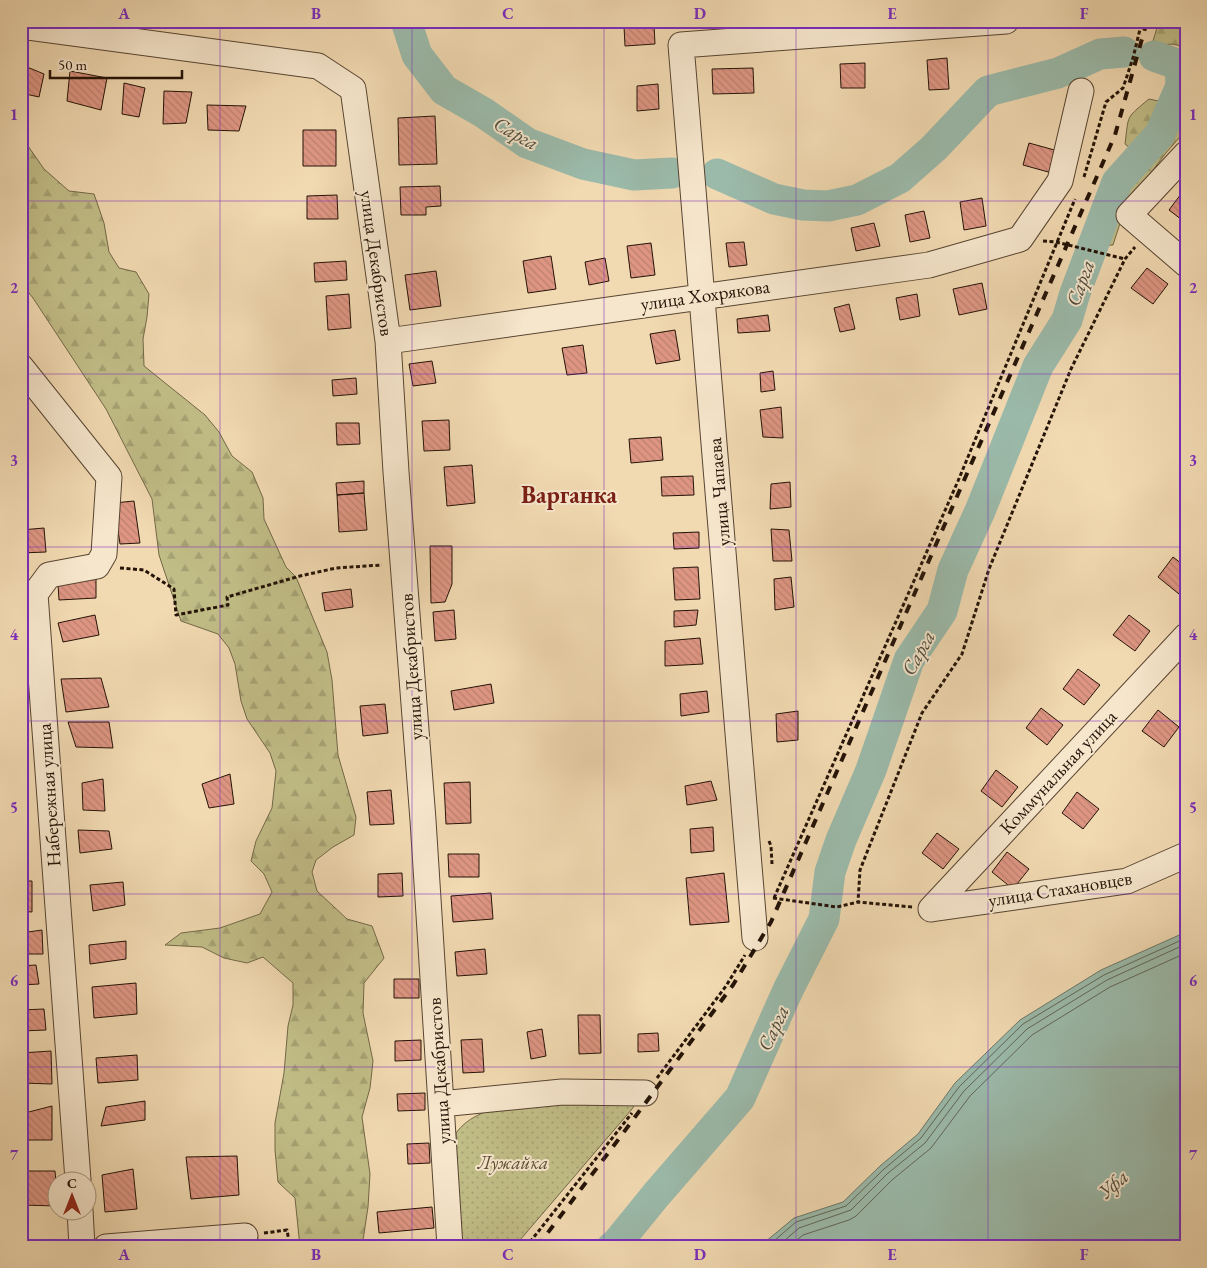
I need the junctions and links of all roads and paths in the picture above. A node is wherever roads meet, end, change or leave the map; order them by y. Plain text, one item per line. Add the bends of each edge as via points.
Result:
1 (1006, 21) edge
2 (1142, 21) edge
3 (21, 26) edge
4 (1081, 91) dead end
5 (1186, 154) edge
6 (1083, 180) dead end
7 (1075, 198) dead end
8 (1148, 232) junction
9 (1020, 239) junction
10 (1056, 242) junction
11 (1125, 259) junction
12 (1186, 264) edge
13 (703, 295) junction
14 (388, 341) junction
15 (21, 367) edge
16 (403, 564) junction
17 (98, 566) junction
18 (28, 595) edge
19 (1186, 636) edge
20 (1186, 855) edge
21 (773, 899) dead end
22 (858, 902) junction
23 (808, 903) dead end
24 (931, 909) junction
25 (755, 938) dead end
26 (645, 1093) dead end
27 (441, 1104) junction
28 (77, 1170) edge
29 (81, 1220) edge
30 (245, 1236) joint
31 (82, 1247) edge
32 (106, 1247) edge
33 (290, 1247) edge
34 (450, 1247) edge

1 - 13 street, улица Чапаева via 681,45
2 - 6 path via 1123,88 1106,102
3 - 14 street, улица Декабристов via 318,66 353,89
4 - 9 street via 1060,181
5 - 8 street via 1129,215
7 - 10 path
8 - 11 path
8 - 12 street
9 - 10 path
9 - 13 street, улица Хохрякова via 929,265
10 - 11 path
10 - 21 path via 958,481
11 - 22 path via 1071,369 989,569 962,654 922,713 860,870
13 - 14 street, улица Хохрякова
13 - 25 street, улица Чапаева
14 - 16 street, улица Декабристов
15 - 17 street via 109,477 104,554
16 - 17 path via 336,568 300,576 227,597 228,605 176,615 174,589 144,570
16 - 27 street, улица Декабристов
17 - 18 street, Набережная улица via 49,575
18 - 28 street, Набережная улица
19 - 24 street, Коммунальная улица
20 - 24 street, улица Стахановцев via 1127,882
22 - 23 path via 837,907
22 - 24 path
26 - 27 street via 562,1092
27 - 34 street, улица Декабристов
29 - 31 street
30 - 32 street
30 - 33 path via 287,1230

